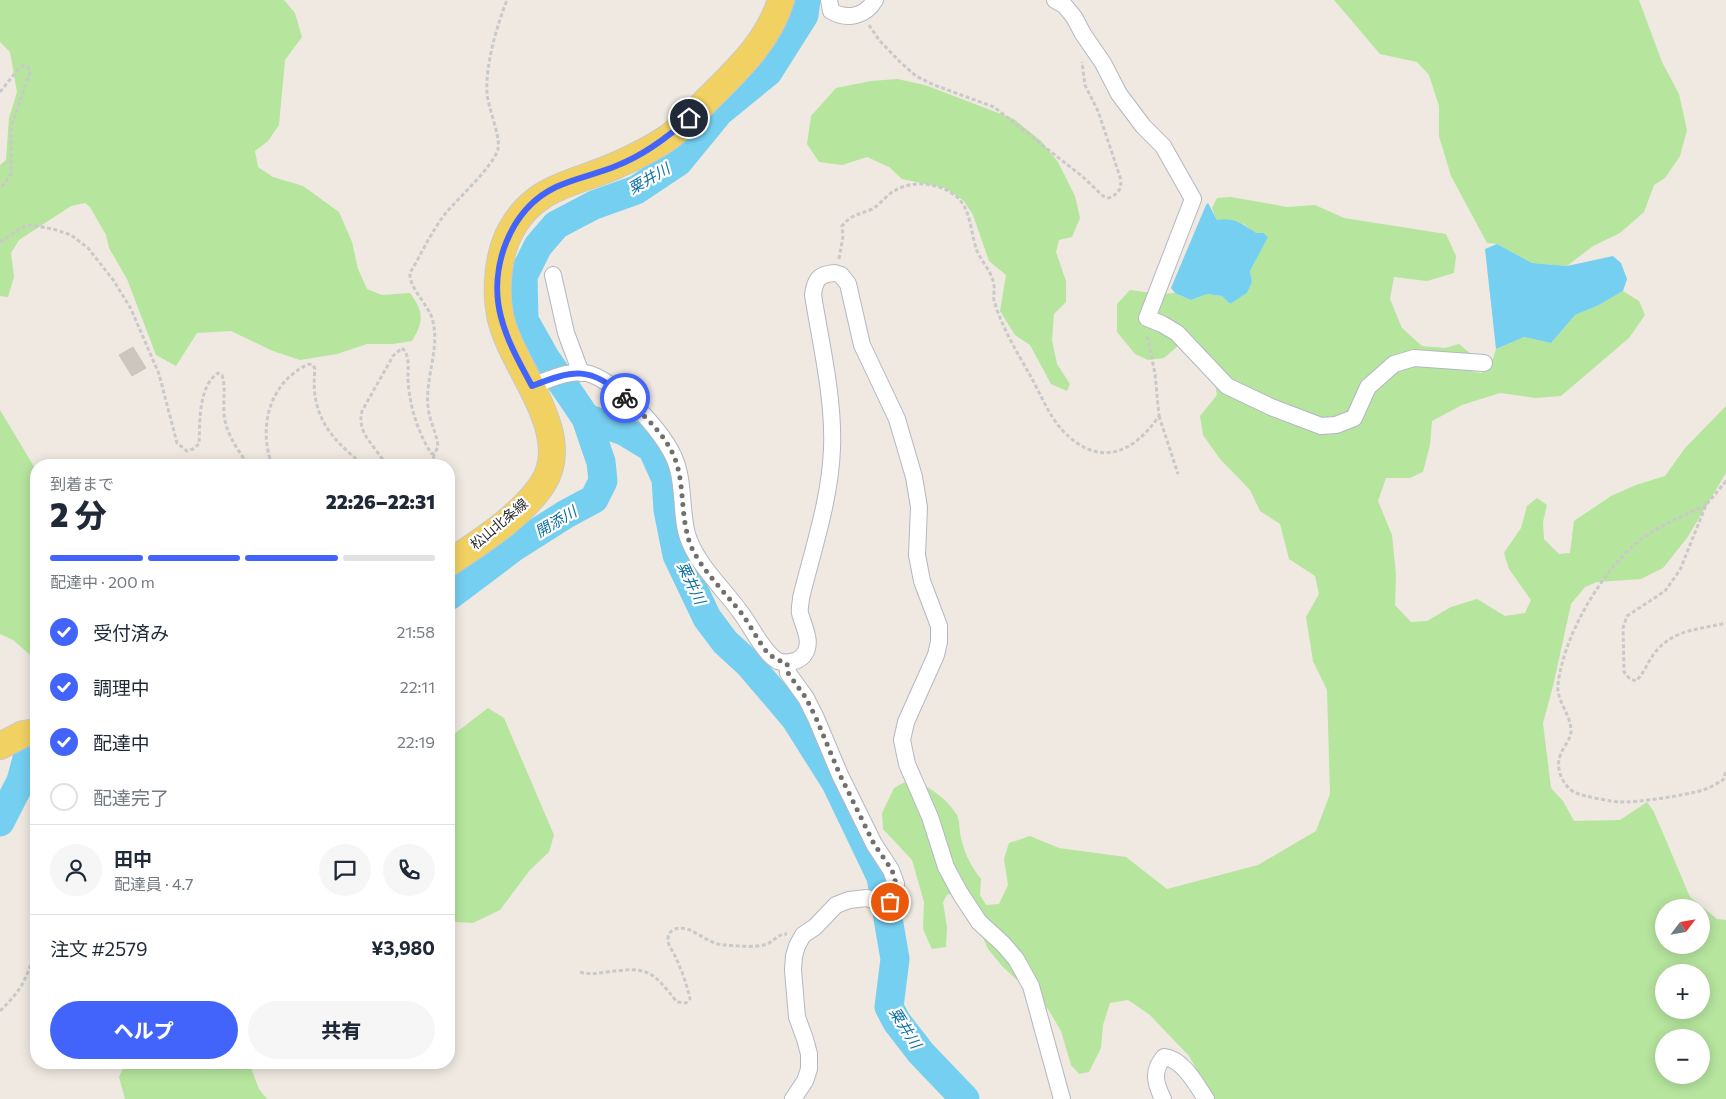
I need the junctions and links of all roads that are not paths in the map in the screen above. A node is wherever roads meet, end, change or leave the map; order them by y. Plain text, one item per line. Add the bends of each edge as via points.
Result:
1 (781, 0) edge
2 (828, 0) edge
3 (875, 0) edge
4 (1055, 0) edge
5 (553, 275) dead end
6 (1484, 363) dead end
7 (574, 374) junction
8 (539, 383) junction
9 (455, 558) edge
10 (787, 663) junction
11 (30, 733) edge
12 (0, 746) edge
13 (793, 1099) edge
14 (1062, 1099) edge
15 (1162, 1099) edge
16 (1206, 1099) edge

1 - 8 main road, 松山北条線 via 769,29 754,52 667,138 616,166 555,188 528,206 511,230 501,257 498,286 500,316 510,343
2 - 3 street via 831,11 840,16 862,14
4 - 6 street via 1074,17 1119,94 1163,146 1193,199 1147,318 1177,333 1227,386 1321,426 1336,426 1354,418 1368,387 1394,364 1414,358
5 - 7 street
7 - 8 street
7 - 10 street via 589,373 620,393 666,441 678,469 688,538 712,578 768,653
8 - 9 main road, 松山北条線 via 553,460 542,485 521,509
10 - 13 street via 788,673 806,698 840,775 874,844 892,870 896,884 894,900 849,900 836,905 815,927 802,935 794,956 793,970 797,1017 809,1054 809,1069
10 - 14 street via 804,655 808,643 800,612 824,511 832,450 831,416 813,294 815,282 822,276 835,273 848,284 862,345 898,419 906,446 919,507 917,556 938,626 936,655 906,722 902,740 907,764 930,817 946,867 960,893 980,922 1016,959 1031,986
11 - 12 main road
15 - 16 street via 1154,1082 1158,1063 1164,1056 1172,1058 1192,1078

